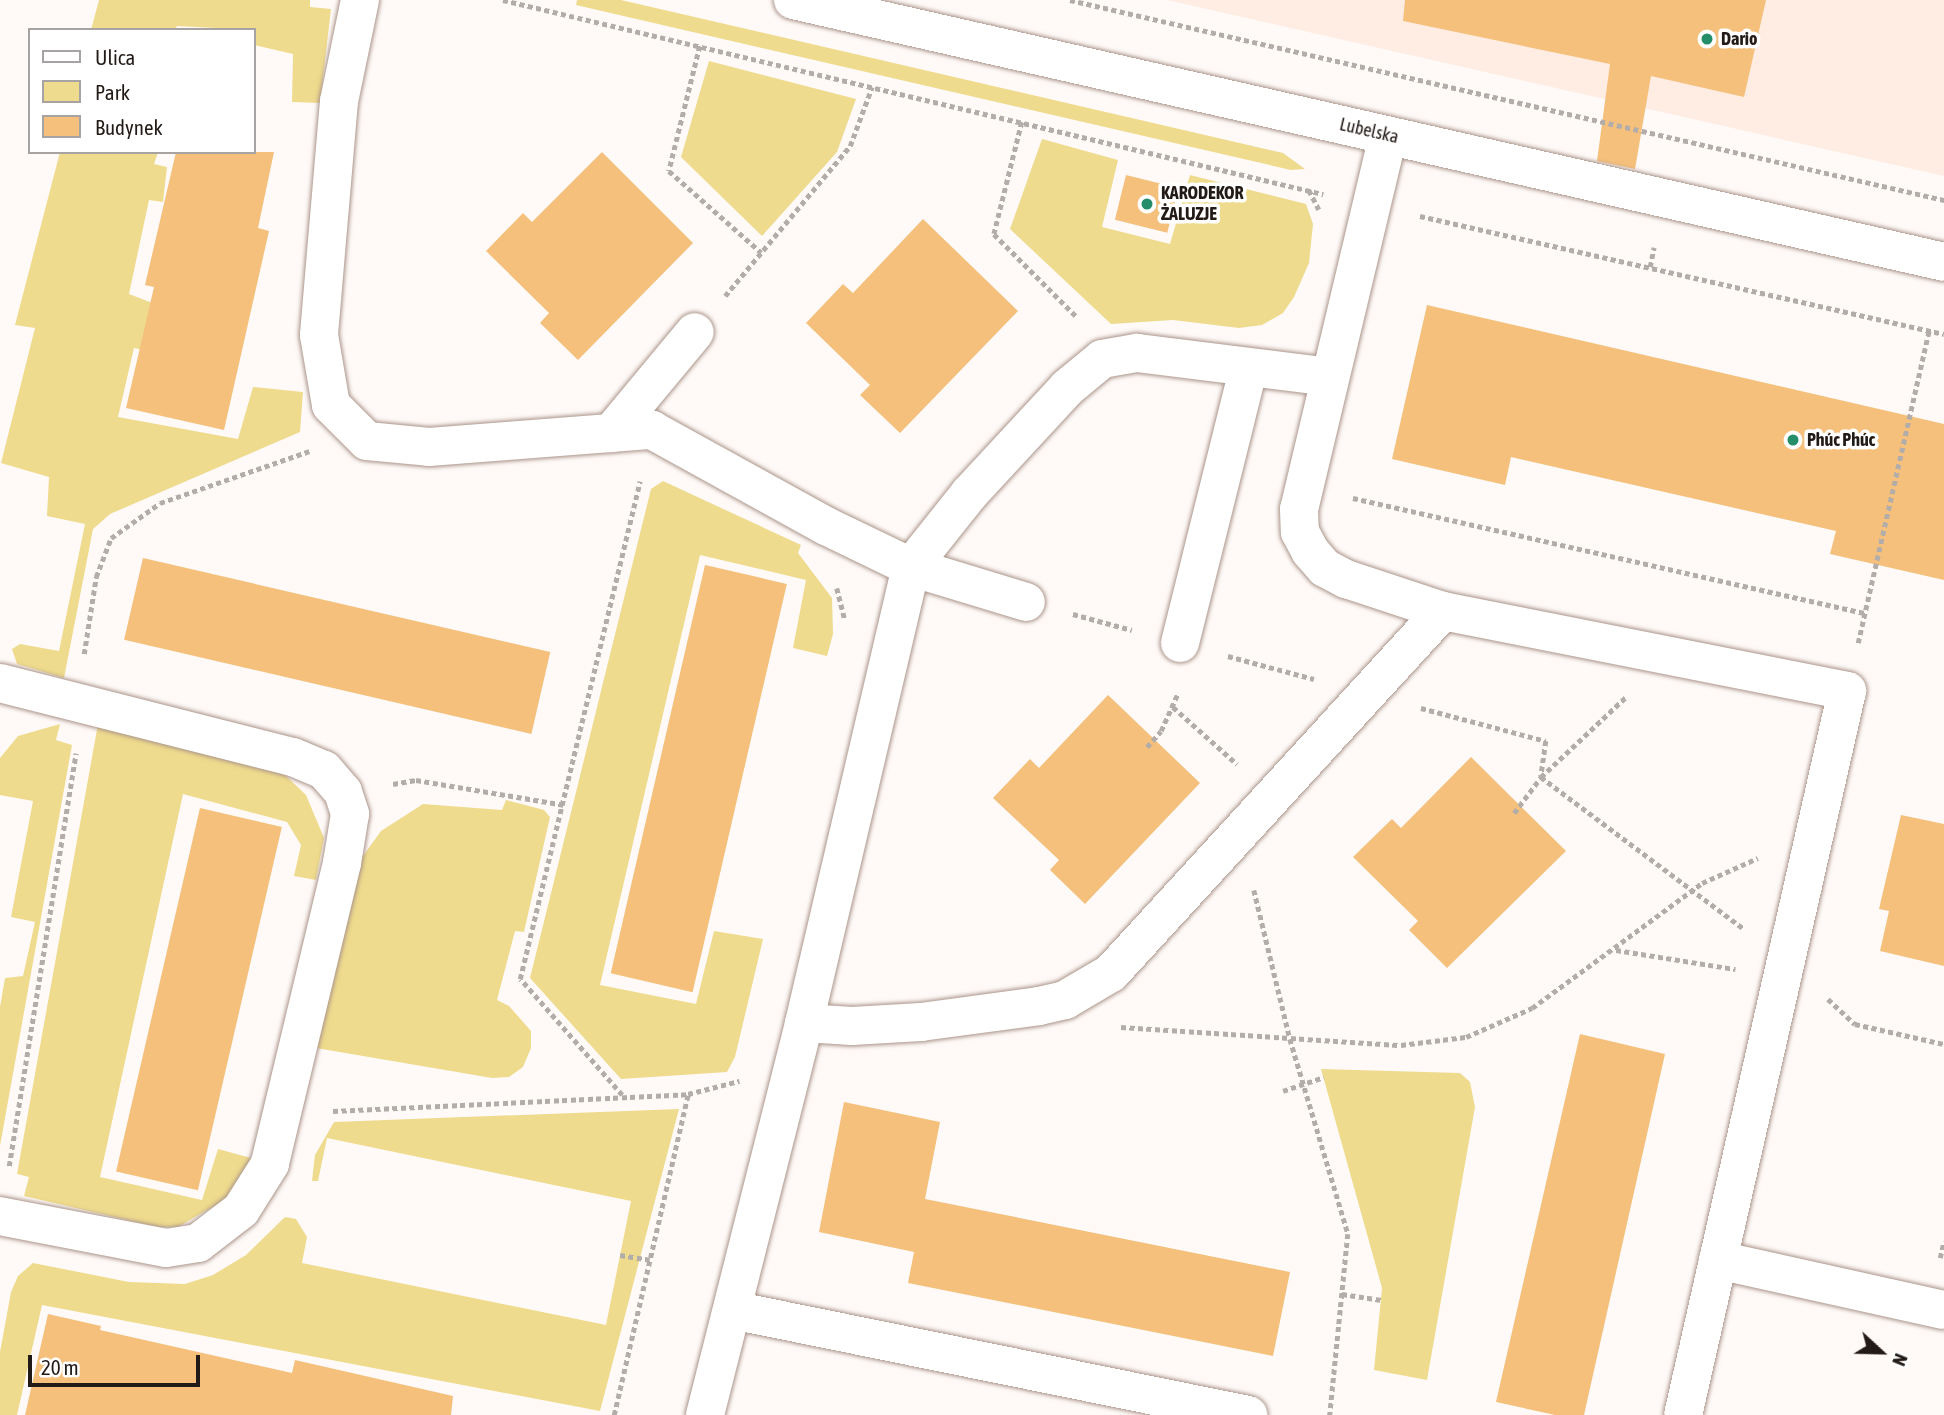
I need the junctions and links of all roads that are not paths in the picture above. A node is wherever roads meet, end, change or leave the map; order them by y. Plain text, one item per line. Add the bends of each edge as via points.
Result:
1 (360, 0) edge
2 (793, 0) edge
3 (1388, 136) junction
4 (1944, 262) edge
5 (695, 332) road end
6 (1249, 367) junction
7 (1329, 377) junction
8 (611, 433) junction
9 (911, 567) junction
10 (1026, 601) road end
11 (1443, 611) junction
12 (1180, 643) road end
13 (0, 683) edge
14 (804, 1023) junction
15 (0, 1216) edge
16 (1718, 1260) junction
17 (732, 1310) junction
18 (1944, 1310) edge
19 (705, 1415) edge
20 (1248, 1415) edge
21 (1682, 1415) edge

1 - 8 main road via 339,101 319,335 331,405 368,441 429,447
2 - 3 main road, Lubelska
3 - 4 main road, Lubelska
3 - 7 main road
5 - 8 main road
6 - 7 main road
6 - 9 main road via 1137,353 1102,359 1049,407
6 - 12 main road
7 - 11 main road via 1304,487 1300,532 1325,568 1387,596
8 - 9 main road via 652,430 826,526
9 - 10 main road
9 - 14 main road
11 - 14 main road via 1111,973 1065,1000 921,1022 852,1027
11 - 16 main road via 1847,691
13 - 15 main road via 293,757 324,770 343,792 350,814 270,1164 241,1210 198,1242 166,1248
14 - 17 main road
16 - 18 main road
16 - 21 main road
17 - 19 main road
17 - 20 main road

